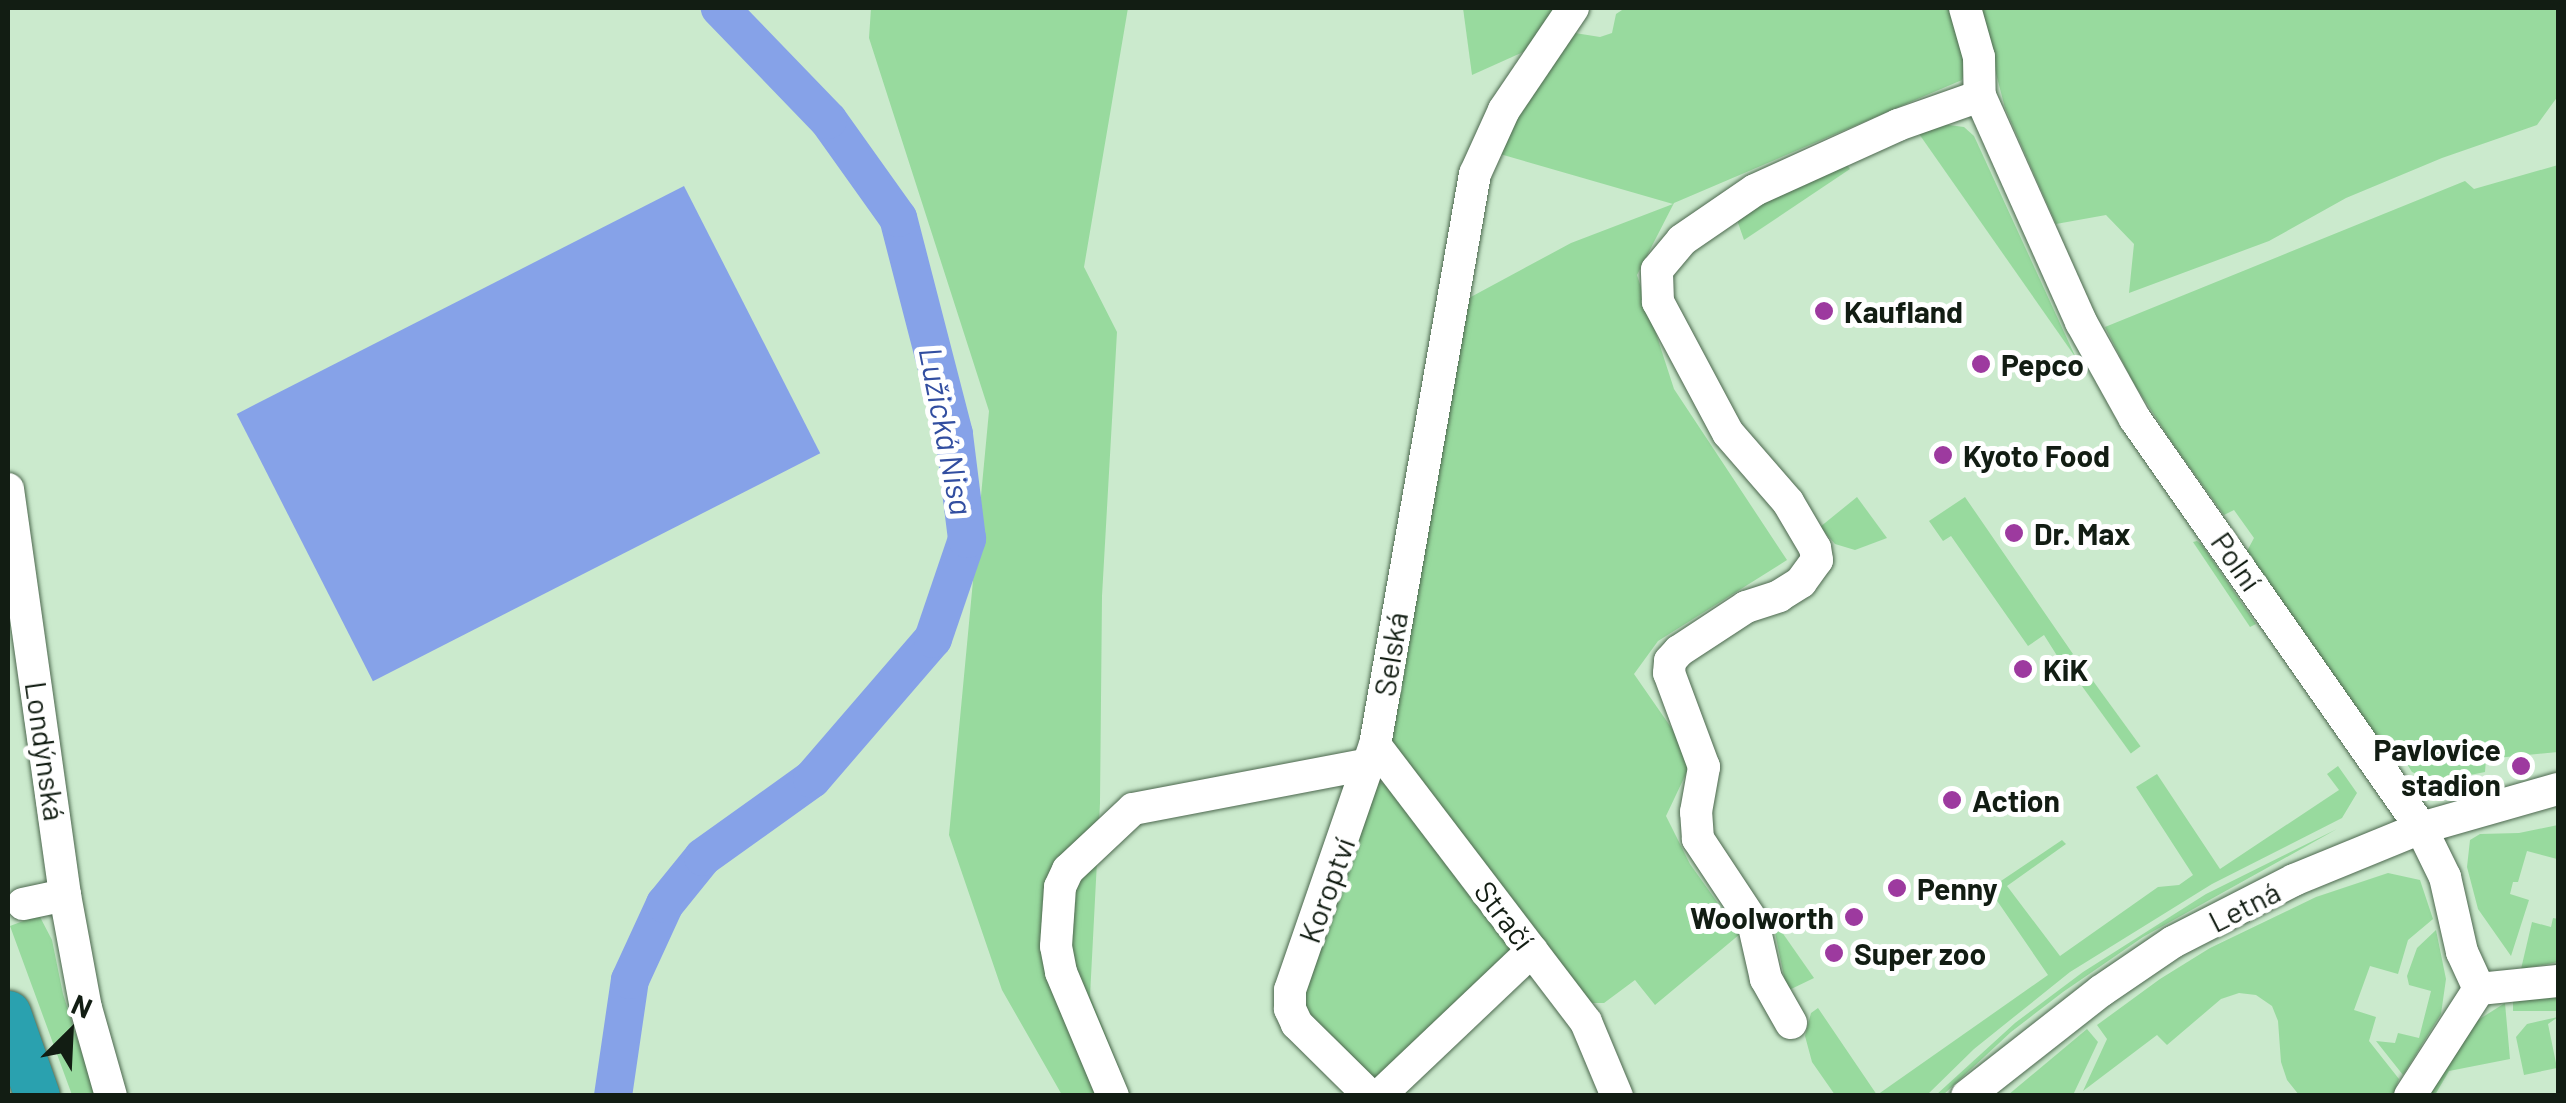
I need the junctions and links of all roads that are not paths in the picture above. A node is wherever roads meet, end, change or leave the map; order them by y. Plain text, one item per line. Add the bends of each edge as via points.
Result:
1 (1573, 8) edge
2 (1965, 8) edge
3 (1980, 96) junction
4 (8, 489) edge
5 (1373, 755) junction
6 (2558, 789) edge
7 (2421, 828) junction
8 (65, 894) junction
9 (23, 904) dead end
10 (1532, 951) junction
11 (2558, 981) edge
12 (2479, 989) junction
13 (8, 1013) edge
14 (1792, 1023) dead end
15 (38, 1096) edge
16 (111, 1096) edge
17 (1114, 1096) edge
18 (1370, 1096) edge
19 (1380, 1096) edge
20 (1617, 1096) edge
21 (1967, 1096) edge
22 (2410, 1096) edge

1 - 5 street, Selská via 1504,110 1475,174
2 - 3 street, Polní via 1979,57
3 - 7 street, Polní via 2081,322 2135,419
3 - 14 street via 1755,190 1682,240 1657,270 1658,302 1728,433 1788,502 1816,548 1817,560 1800,582 1746,607 1670,661 1669,673 1704,767 1698,839 1753,922 1766,979
4 - 8 street, Londýnská
5 - 10 street, Stračí
5 - 17 street via 1133,810 1075,860 1060,887 1056,946
5 - 18 street, Koroptví via 1290,990 1292,1016
6 - 7 street, Letná
7 - 12 street, Polní via 2445,877 2462,952
7 - 21 street, Letná via 2294,880 2174,942
8 - 9 street
8 - 16 street, Londýnská
10 - 19 street
10 - 20 street, Stračí via 1586,1022
11 - 12 street
12 - 22 street
13 - 15 highway

